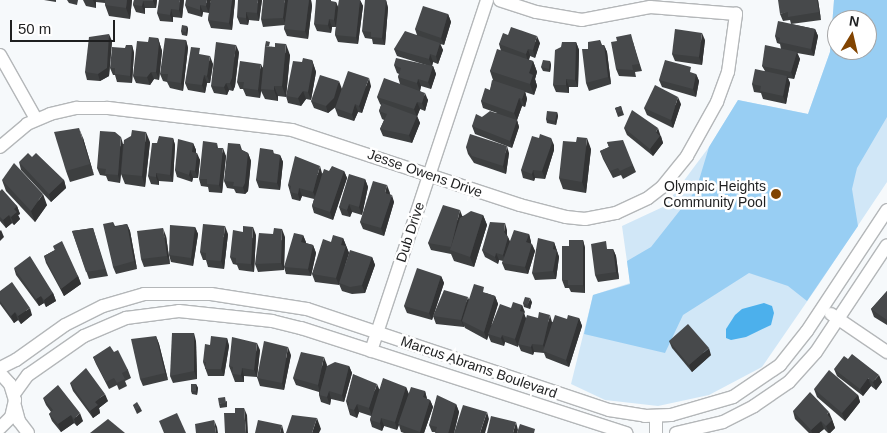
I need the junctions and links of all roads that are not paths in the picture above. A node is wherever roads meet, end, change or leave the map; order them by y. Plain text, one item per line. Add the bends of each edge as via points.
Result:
1 (487, 0) edge
2 (500, 0) edge
3 (0, 55) edge
4 (36, 119) junction
5 (0, 147) edge
6 (428, 175) junction
7 (887, 210) edge
8 (887, 245) edge
9 (823, 309) junction
10 (837, 319) junction
11 (377, 332) junction
12 (370, 351) junction
13 (887, 352) edge
14 (0, 368) edge
15 (0, 373) edge
16 (14, 400) junction
17 (656, 417) junction
18 (0, 428) edge
19 (28, 433) edge
20 (627, 433) edge
21 (656, 433) edge
22 (676, 433) edge

1 - 6 street, Dub Drive
2 - 6 street, Jesse Owens Drive via 536,12 582,20 650,7 736,14 728,72 708,119 674,173 648,198 632,206 600,216 566,217
3 - 4 street
4 - 5 street, Jesse Owens Drive
4 - 6 street, Jesse Owens Drive via 64,110 91,107 229,121 319,137
6 - 11 street, Dub Drive
7 - 9 street, Marcus Abrams Boulevard
8 - 10 street
9 - 10 street
9 - 17 street, Marcus Abrams Boulevard via 792,352 758,383 733,397 695,410
10 - 13 street
10 - 22 street via 808,362 777,392 723,422
11 - 12 street, Dub Drive
11 - 14 street, Marcus Abrams Boulevard via 307,308 273,302 211,294 144,294 76,318
11 - 17 street, Marcus Abrams Boulevard via 609,410
12 - 16 street, Marcus Abrams Boulevard via 272,321 179,311 152,312 126,318 84,336 28,375
12 - 20 street, Marcus Abrams Boulevard
15 - 16 street via 10,384
16 - 18 street, Marcus Abrams Boulevard via 11,417
16 - 19 street via 19,421
17 - 21 street

